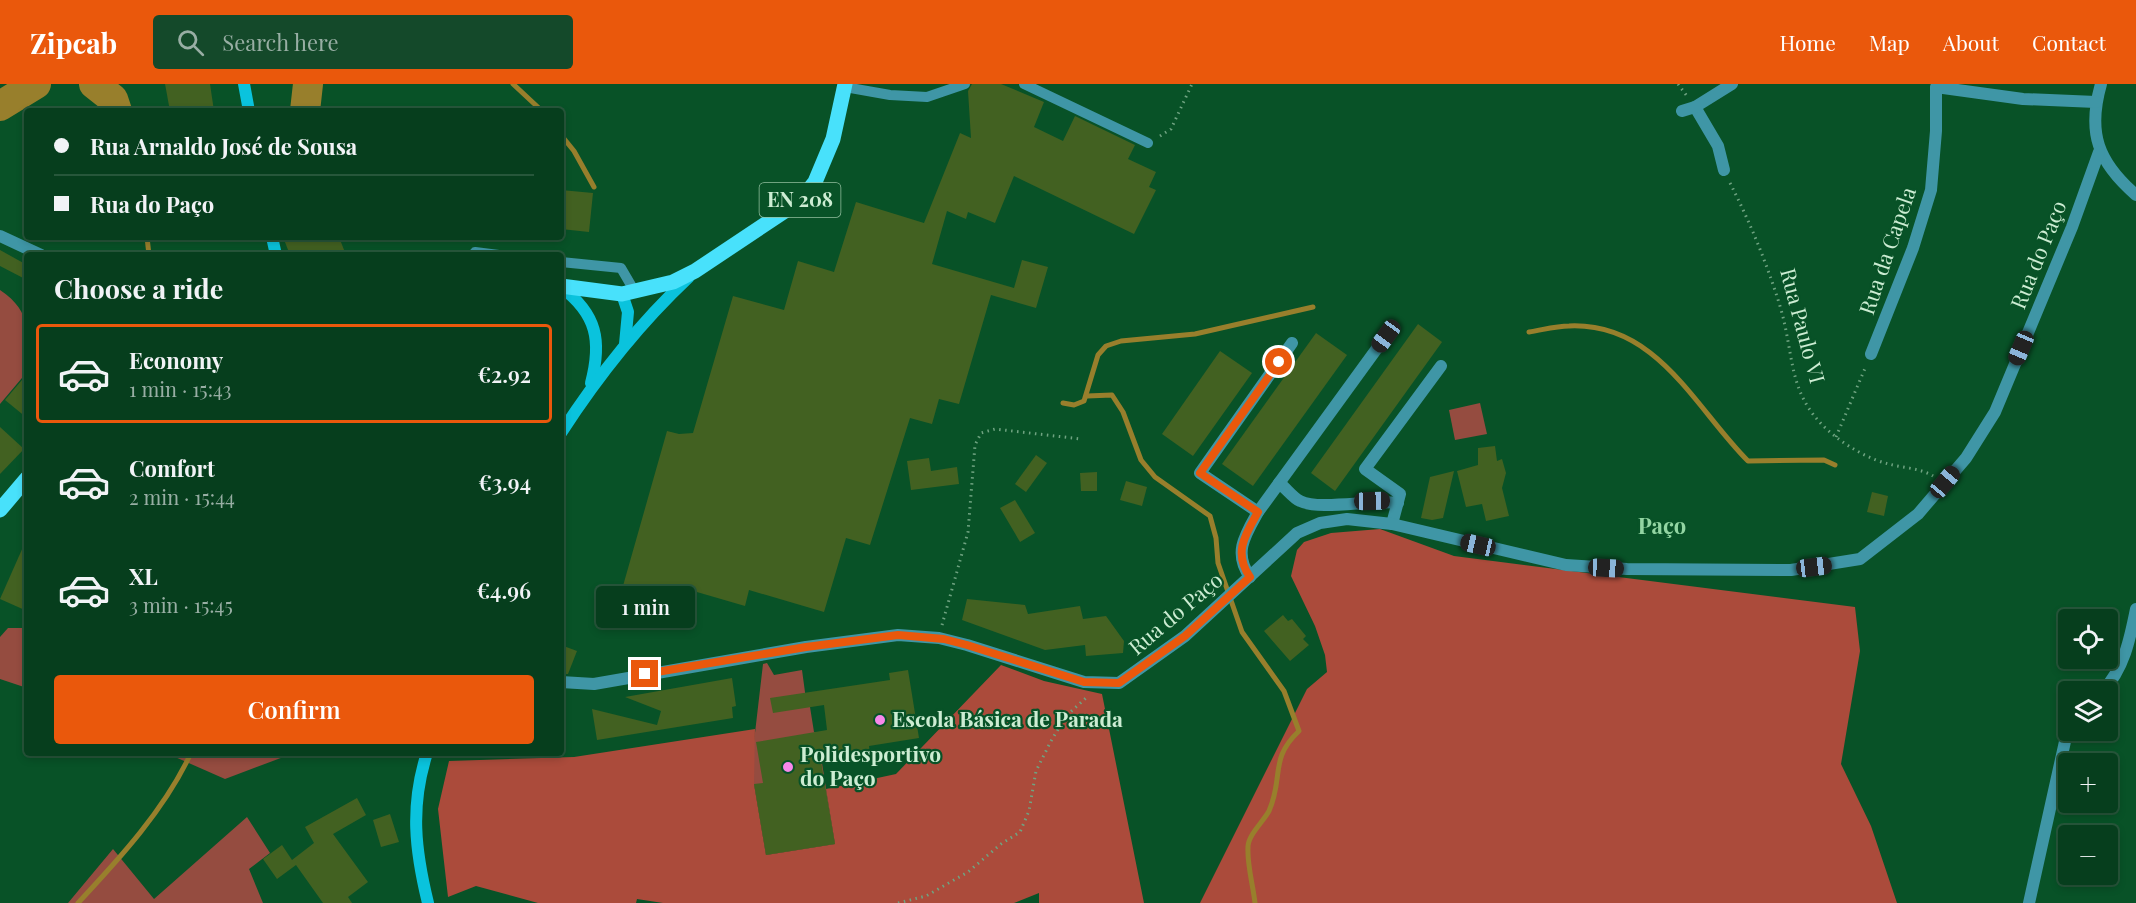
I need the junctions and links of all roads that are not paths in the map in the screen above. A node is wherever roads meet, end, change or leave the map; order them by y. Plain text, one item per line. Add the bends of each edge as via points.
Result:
1 (244, 84) edge
2 (965, 84) edge
3 (1024, 84) edge
4 (1732, 84) edge
5 (2101, 84) edge
6 (845, 86) edge
7 (1936, 86) edge
8 (2096, 102) junction
9 (248, 108) edge
10 (1148, 143) road end
11 (2099, 152) junction
12 (1724, 170) road end
13 (2136, 195) edge
14 (0, 236) edge
15 (35, 252) edge
16 (564, 262) edge
17 (695, 271) junction
18 (564, 286) edge
19 (564, 289) edge
20 (628, 293) junction
21 (1386, 336) dead end
22 (1292, 343) dead end
23 (625, 344) junction
24 (1871, 354) road end
25 (1441, 366) dead end
26 (589, 390) junction
27 (564, 428) edge
28 (24, 482) edge
29 (1279, 483) junction
30 (1398, 503) junction
31 (0, 510) edge
32 (1258, 512) junction
33 (1392, 524) junction
34 (1250, 577) junction
35 (2136, 609) edge
36 (2112, 681) edge
37 (564, 682) edge
38 (2065, 741) edge
39 (427, 756) edge
40 (428, 903) edge
41 (2029, 903) edge

1 - 9 street
2 - 6 lane via 927,97
3 - 10 lane
4 - 12 street via 1688,109 1718,146
5 - 8 street
6 - 17 main road, EN 208 via 833,139 815,182 800,201
7 - 8 street, Rua da Capela via 2023,99
7 - 24 street, Rua da Capela via 1931,190 1913,248
8 - 11 street via 2094,127
11 - 13 street
11 - 33 street, Rua do Paço via 1995,412 1966,458 1918,514 1860,559 1791,570 1566,565
14 - 15 street
16 - 20 lane via 621,268
17 - 20 main road, EN 208 via 673,282
17 - 23 street
18 - 20 main road, EN 208
19 - 26 street via 585,307 593,328 597,350
20 - 23 street
21 - 29 street
22 - 32 street via 1200,473
23 - 26 street
25 - 30 street via 1365,469 1400,494
26 - 27 street
28 - 31 main road
29 - 30 street via 1301,502
29 - 32 street
30 - 33 street
32 - 34 street via 1242,542 1243,567
33 - 34 street, Rua do Paço via 1347,519 1320,523 1297,533
34 - 37 street, Rua do Paço via 1185,636 1119,683 1084,682 967,645 898,635 594,684
35 - 36 street via 2129,644
38 - 41 street
39 - 40 street via 417,792 414,825

